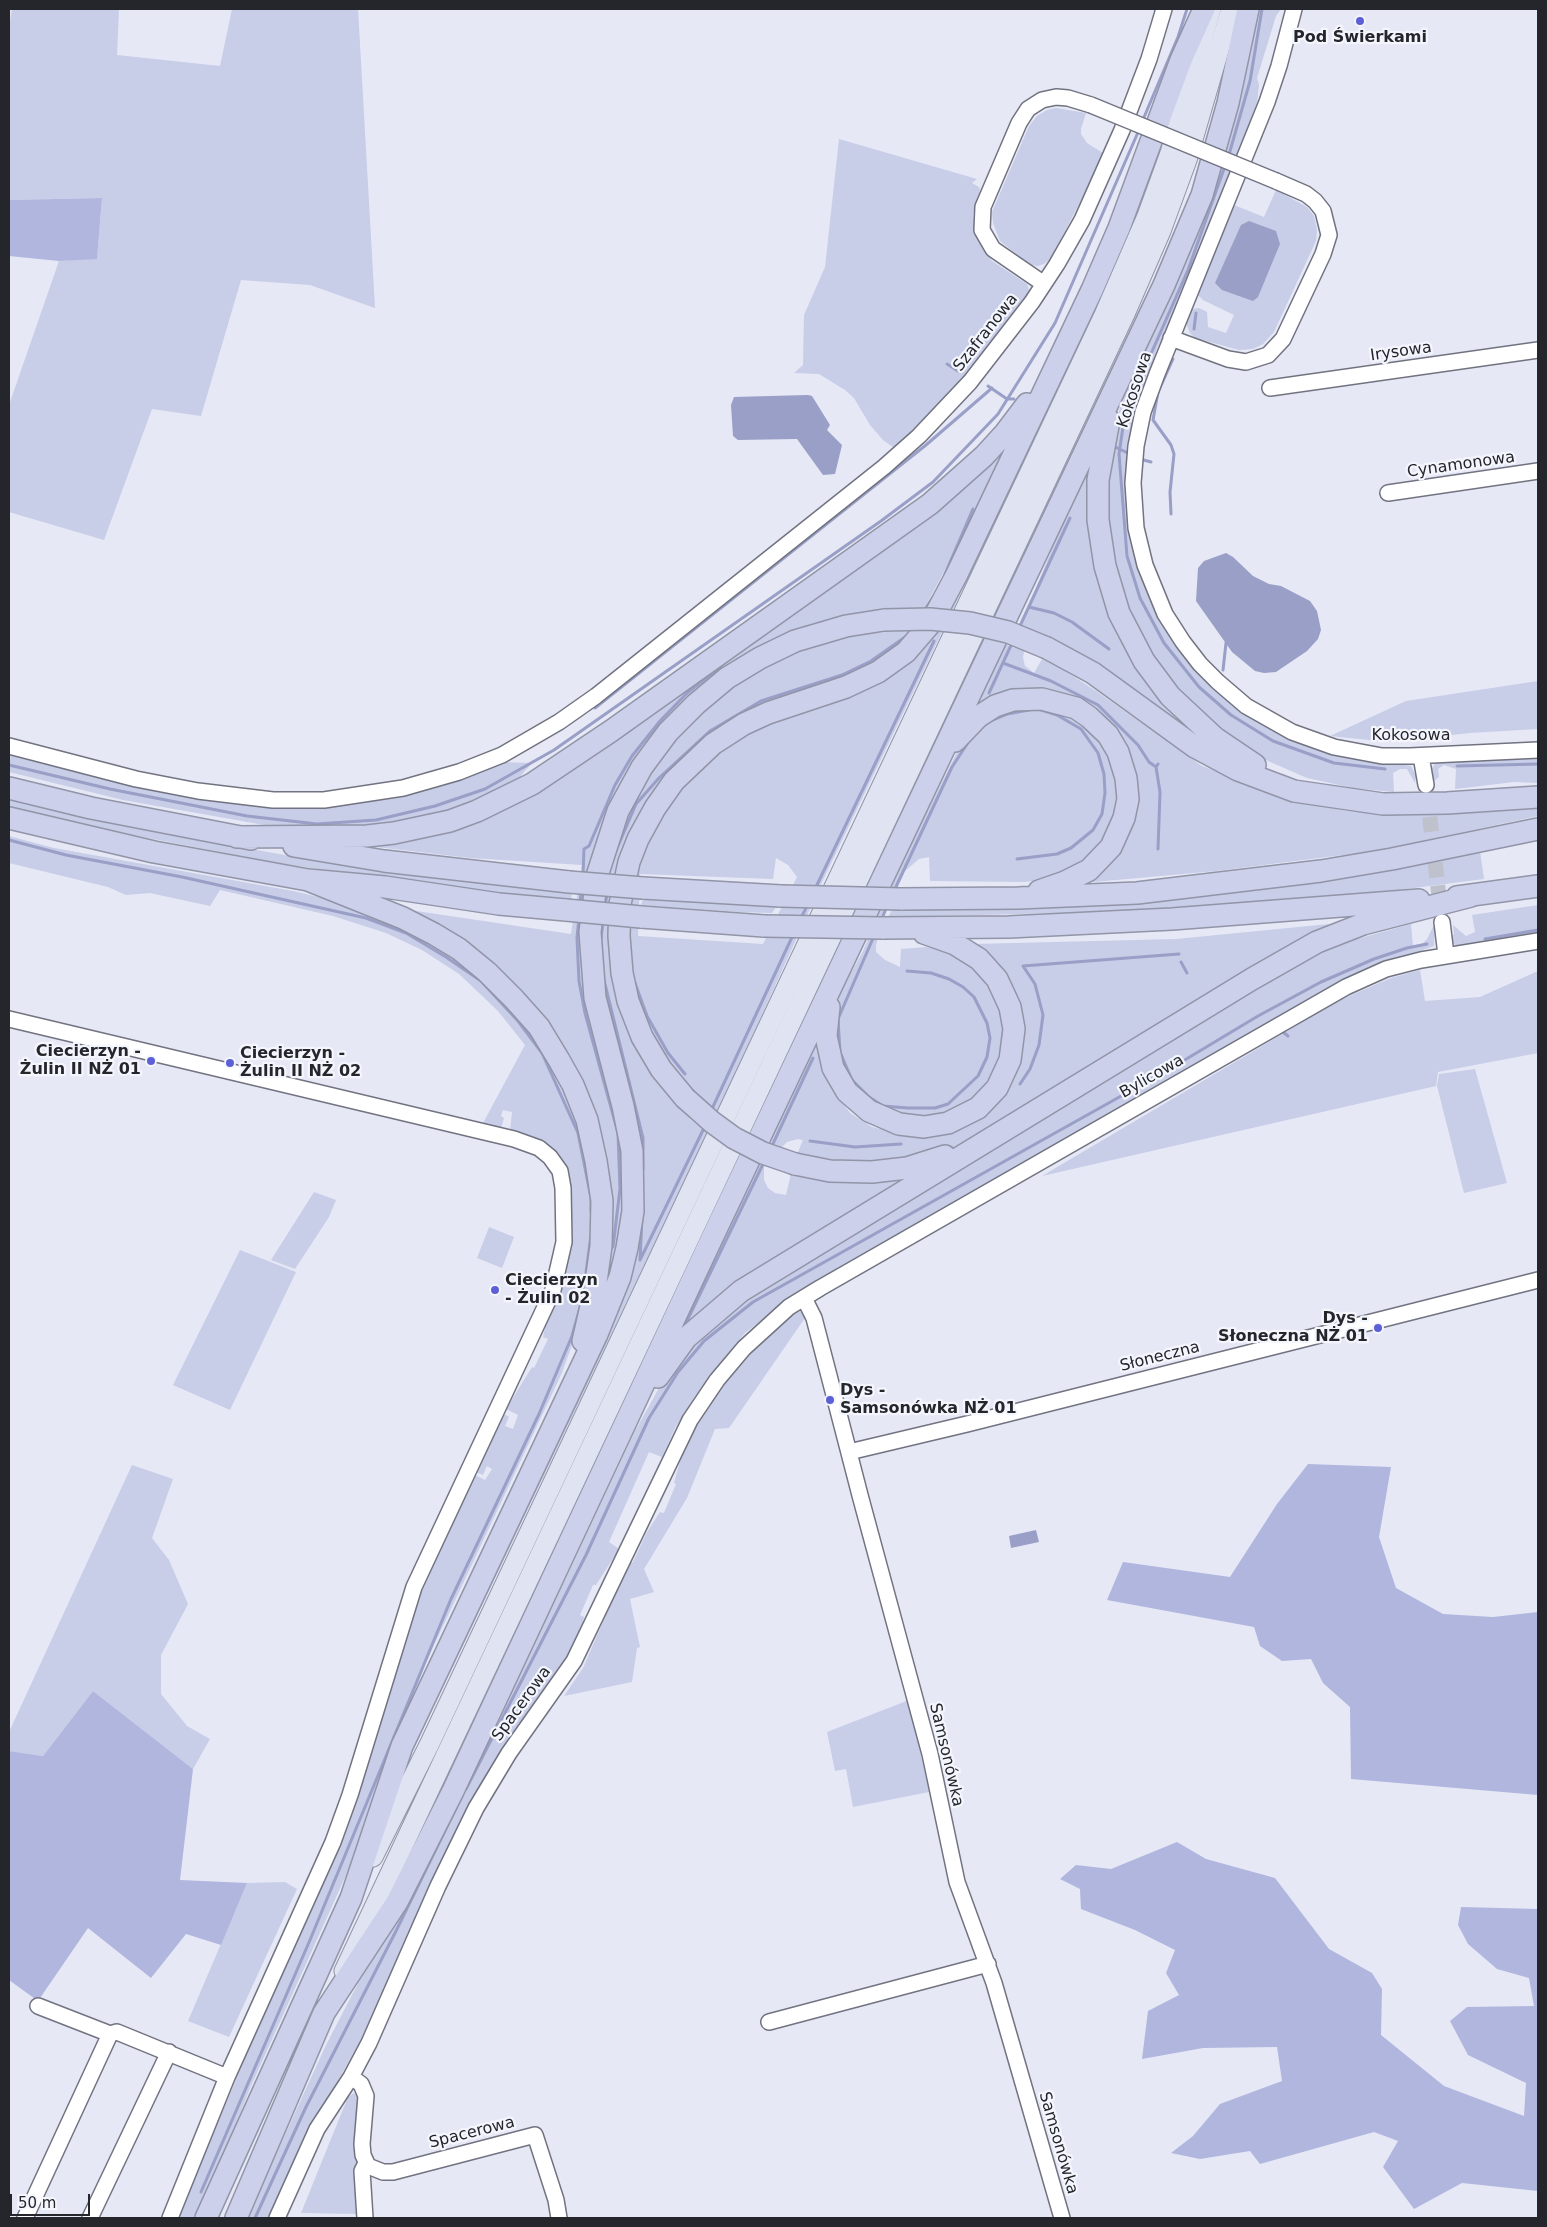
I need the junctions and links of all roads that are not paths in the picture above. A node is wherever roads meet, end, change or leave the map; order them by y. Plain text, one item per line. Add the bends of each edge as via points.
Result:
1 (1164, 9) edge
2 (1204, 9) edge
3 (1211, 9) edge
4 (1231, 9) edge
5 (1248, 9) edge
6 (1294, 9) edge
7 (1044, 284) junction
8 (1171, 338) junction
9 (1538, 350) edge
10 (1061, 356) junction
11 (1121, 376) junction
12 (1270, 388) dead end
13 (1538, 471) edge
14 (1388, 493) dead end
15 (9, 746) edge
16 (1538, 750) edge
17 (1422, 756) junction
18 (937, 763) junction
19 (1426, 785) tunnel mouth
20 (9, 788) edge
21 (1316, 795) junction
22 (1538, 796) edge
23 (9, 818) edge
24 (1538, 829) edge
25 (237, 837) junction
26 (308, 880) junction
27 (1538, 886) edge
28 (1471, 896) junction
29 (1018, 898) junction
30 (1442, 922) tunnel mouth
31 (911, 928) junction
32 (1538, 941) edge
33 (1446, 955) junction
34 (836, 978) junction
35 (9, 1019) edge
36 (1015, 1123) junction
37 (1538, 1280) edge
38 (804, 1298) junction
39 (574, 1382) junction
40 (621, 1433) junction
41 (849, 1452) junction
42 (351, 1898) junction
43 (988, 1964) junction
44 (38, 2006) dead end
45 (324, 2013) junction
46 (769, 2022) dead end
47 (110, 2034) junction
48 (169, 2052) junction
49 (227, 2077) junction
50 (351, 2077) junction
51 (366, 2163) junction
52 (25, 2218) edge
53 (90, 2218) edge
54 (170, 2218) edge
55 (206, 2218) edge
56 (236, 2218) edge
57 (277, 2218) edge
58 (365, 2218) edge
59 (559, 2218) edge
60 (1062, 2218) edge

1 - 7 street, Szafranowa via 1149,59 1098,187
2 - 10 highway via 1181,60 1119,228
3 - 42 main road via 1163,172 1104,315 429,1745
4 - 45 main road via 1188,160 1125,314
5 - 11 highway via 1228,103 1202,194
6 - 8 street, Kokosowa via 1267,102
7 - 8 street, bridge via 993,249 982,230 983,207 1018,123 1028,109 1042,100 1068,98 1091,105 1276,181 1315,201 1323,211 1329,235 1282,339 1268,355 1246,362 1228,359
7 - 15 street, Szafranowa via 989,359 920,436 596,696 502,755 474,767 403,788 324,800 273,800 222,795 136,779
8 - 17 street, Kokosowa via 1143,412 1133,484 1136,528 1143,560 1172,626 1218,682 1255,712 1283,728 1349,751 1382,756
9 - 12 street, Irysowa
10 - 25 highway via 1005,433 973,468 940,496 532,784 450,821 394,833
10 - 36 highway, bridge via 946,598 931,623 914,644 868,678 768,713 720,739 696,758 674,781 644,827 622,889 619,920 621,967 628,1001 642,1037 661,1069 685,1098 712,1122 763,1153 795,1164 851,1172 878,1172 907,1168 958,1151
11 - 18 highway
11 - 21 highway via 1104,441 1097,505 1104,566 1125,626 1152,673 1191,717 1243,758
13 - 14 street, Cynamonowa
16 - 17 street, Kokosowa
17 - 19 street
18 - 29 highway via 962,731 978,717 995,706 1027,699 1042,699 1076,708 1099,726 1118,752 1128,799 1124,818 1110,847 1089,870
18 - 34 highway
20 - 25 highway
21 - 22 highway via 1383,804
21 - 39 highway, bridge via 1268,782 1213,757 1093,673 1047,648 1008,632 963,622 884,620 846,626 795,642 727,678 668,732 642,767 618,811 597,876 590,921 590,954 598,1013 629,1132 633,1211 620,1277
23 - 26 highway via 154,852
24 - 29 highway via 1322,871 1137,893
25 - 29 highway, bridge via 384,861 643,888 781,896
26 - 31 highway, bridge via 385,887 499,904 641,917 764,926
26 - 39 highway via 403,918 458,949 487,972 533,1020 573,1085 587,1120 596,1161 602,1218 595,1289
27 - 28 highway
28 - 31 highway via 1172,920
28 - 36 highway via 1363,924 1317,942
30 - 33 street
31 - 34 highway via 972,953 992,972 1008,998 1014,1029 1010,1060 997,1088 971,1112 948,1123 916,1127 884,1120 857,1102 833,1068 826,1043 826,1022
32 - 33 street, Bylicowa
33 - 38 street, Bylicowa via 1391,968 1340,990
34 - 40 highway
35 - 49 street via 514,1139 547,1154 556,1164 562,1180 564,1242 553,1290 414,1587 340,1824
36 - 40 highway via 741,1291 686,1338
37 - 41 street, Słoneczna
38 - 41 street, Samsonówka via 814,1318
38 - 50 street, Spacerowa via 776,1318 744,1348 722,1372 695,1412 581,1648 508,1753 476,1808
39 - 42 highway via 402,1746
40 - 45 highway via 453,1791 397,1902
41 - 43 street, Samsonówka via 930,1754 957,1882
42 - 55 highway
43 - 46 street
43 - 60 street, Samsonówka
44 - 47 street
45 - 56 highway
47 - 48 street via 117,2032
47 - 52 street
48 - 49 street
48 - 53 street
49 - 54 street
50 - 51 street via 361,2084 366,2096 362,2144
50 - 57 street, Spacerowa via 317,2129
51 - 58 street via 362,2171
51 - 59 street, Spacerowa via 373,2169 393,2172 534,2135

